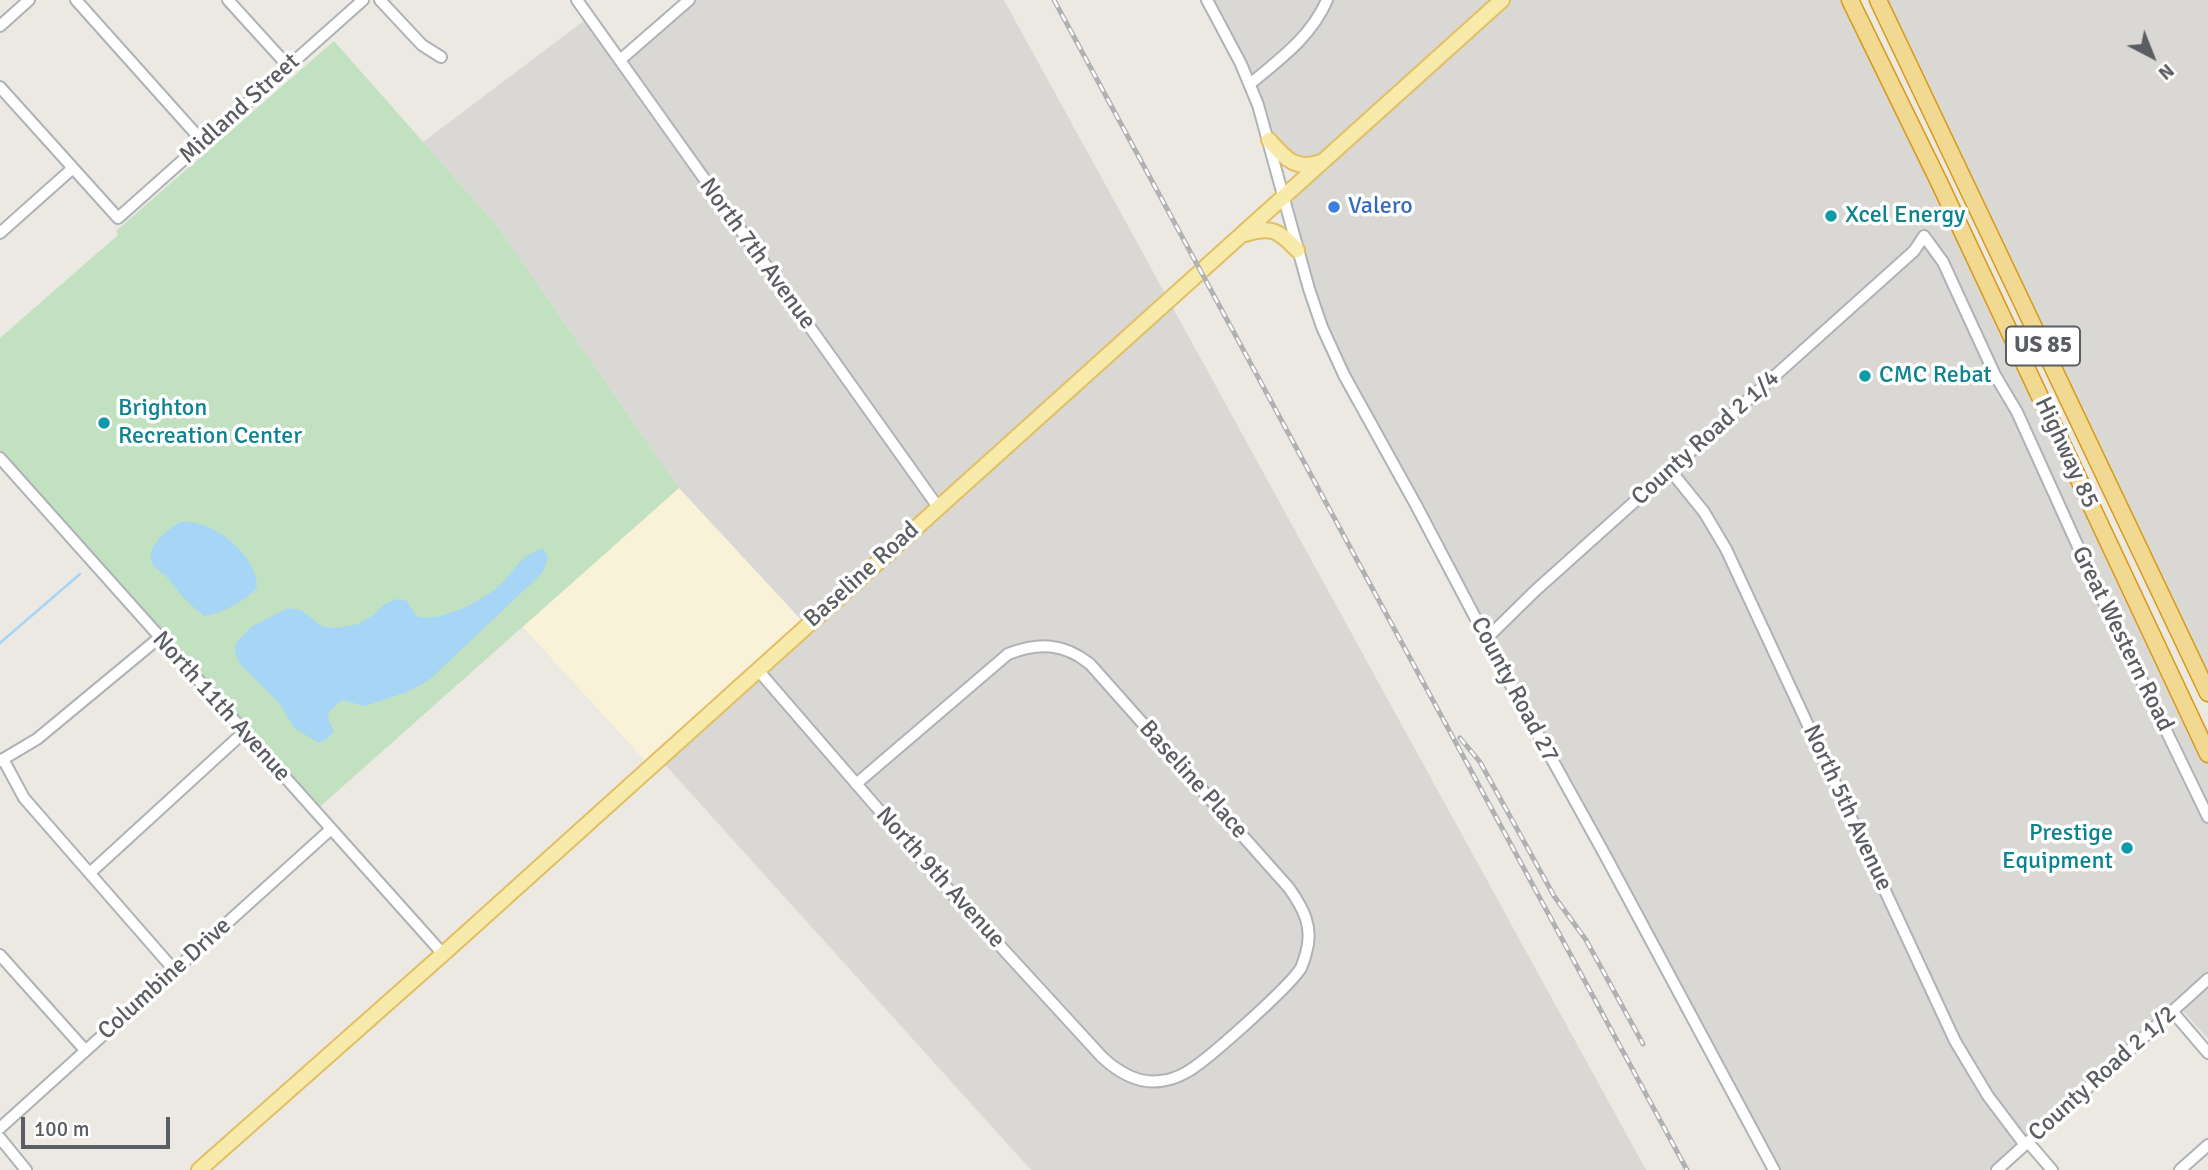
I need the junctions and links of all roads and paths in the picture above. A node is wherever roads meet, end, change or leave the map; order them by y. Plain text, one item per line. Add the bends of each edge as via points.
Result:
1 (29, 0) edge
2 (76, 0) edge
3 (228, 0) edge
4 (363, 0) edge
5 (380, 0) edge
6 (577, 0) edge
7 (689, 0) edge
8 (1207, 0) edge
9 (1327, 0) edge
10 (1502, 0) edge
11 (1850, 0) edge
12 (1878, 0) edge
13 (0, 26) edge
14 (441, 57) dead end
15 (620, 60) junction
16 (288, 66) junction
17 (1250, 84) junction
18 (0, 87) edge
19 (1269, 140) junction
20 (203, 142) junction
21 (1323, 161) junction
22 (73, 168) junction
23 (1282, 198) junction
24 (0, 233) edge
25 (1240, 236) junction
26 (1924, 236) joint
27 (1297, 250) junction
28 (0, 458) edge
29 (1670, 470) junction
30 (938, 507) junction
31 (159, 638) junction
32 (1487, 638) junction
33 (757, 669) junction
34 (2208, 694) edge
35 (244, 732) junction
36 (2208, 754) edge
37 (2, 760) edge
38 (856, 784) junction
39 (2208, 817) edge
40 (330, 830) junction
41 (91, 872) junction
42 (0, 954) edge
43 (443, 954) junction
44 (175, 971) junction
45 (2208, 979) edge
46 (2172, 1011) junction
47 (85, 1050) junction
48 (2208, 1053) edge
49 (1131, 1078) joint
50 (0, 1128) edge
51 (0, 1138) edge
52 (2028, 1144) junction
53 (2208, 1145) edge
54 (26, 1170) edge
55 (199, 1170) edge
56 (1774, 1170) edge
57 (1997, 1170) edge
58 (2052, 1170) edge
59 (2180, 1170) edge

1 - 13 street
2 - 20 street
3 - 16 street
4 - 16 street, Midland Street
5 - 14 street via 422,45
6 - 15 street, North 7th Avenue
7 - 15 street
8 - 17 street, County Road 27
9 - 17 street via 1303,38
10 - 21 main road, Baseline Road
11 - 36 highway, Highway 85 / US 85
12 - 34 highway, Highway 85 / US 85
15 - 30 street, North 7th Avenue
16 - 20 street, Midland Street
17 - 19 street, County Road 27
18 - 22 street
19 - 21 main road via 1287,160 1307,167
19 - 23 street, County Road 27
20 - 22 street, Midland Street via 118,218
21 - 23 main road, Baseline Road
22 - 24 street
23 - 25 main road, Baseline Road
23 - 27 street, County Road 27
25 - 27 main road via 1269,230 1281,233
25 - 30 main road, Baseline Road
26 - 29 street, County Road 2 1/4 via 1914,251
26 - 39 street, Great Western Road via 1943,262 2017,412
27 - 32 street, County Road 27 via 1322,327 1344,375
28 - 31 street, North 11th Avenue
29 - 32 street, County Road 2 1/4
29 - 52 street, North 5th Avenue via 1726,549 1955,1041 1988,1096
30 - 33 main road, Baseline Road
31 - 35 street, North 11th Avenue
31 - 37 street via 37,739
32 - 56 street, County Road 27
33 - 38 street, North 9th Avenue
33 - 43 main road, Baseline Road
35 - 40 street, North 11th Avenue
35 - 41 street
37 - 41 street via 24,798
38 - 49 street, North 9th Avenue via 1094,1048
38 - 49 street, Baseline Place via 1008,654 1049,645 1066,649 1090,664 1289,888 1308,925 1309,941 1300,969 1212,1052 1173,1079
40 - 43 street, North 11th Avenue
40 - 44 street, Columbine Drive
41 - 44 street
42 - 47 street
43 - 55 main road, Baseline Road
44 - 47 street, Columbine Drive
45 - 46 street, County Road 2 1/2
46 - 48 street
46 - 52 street, County Road 2 1/2
47 - 50 street, Columbine Drive
51 - 54 street
52 - 57 street, County Road 2 1/2
52 - 58 street, North 5th Avenue
53 - 59 street

